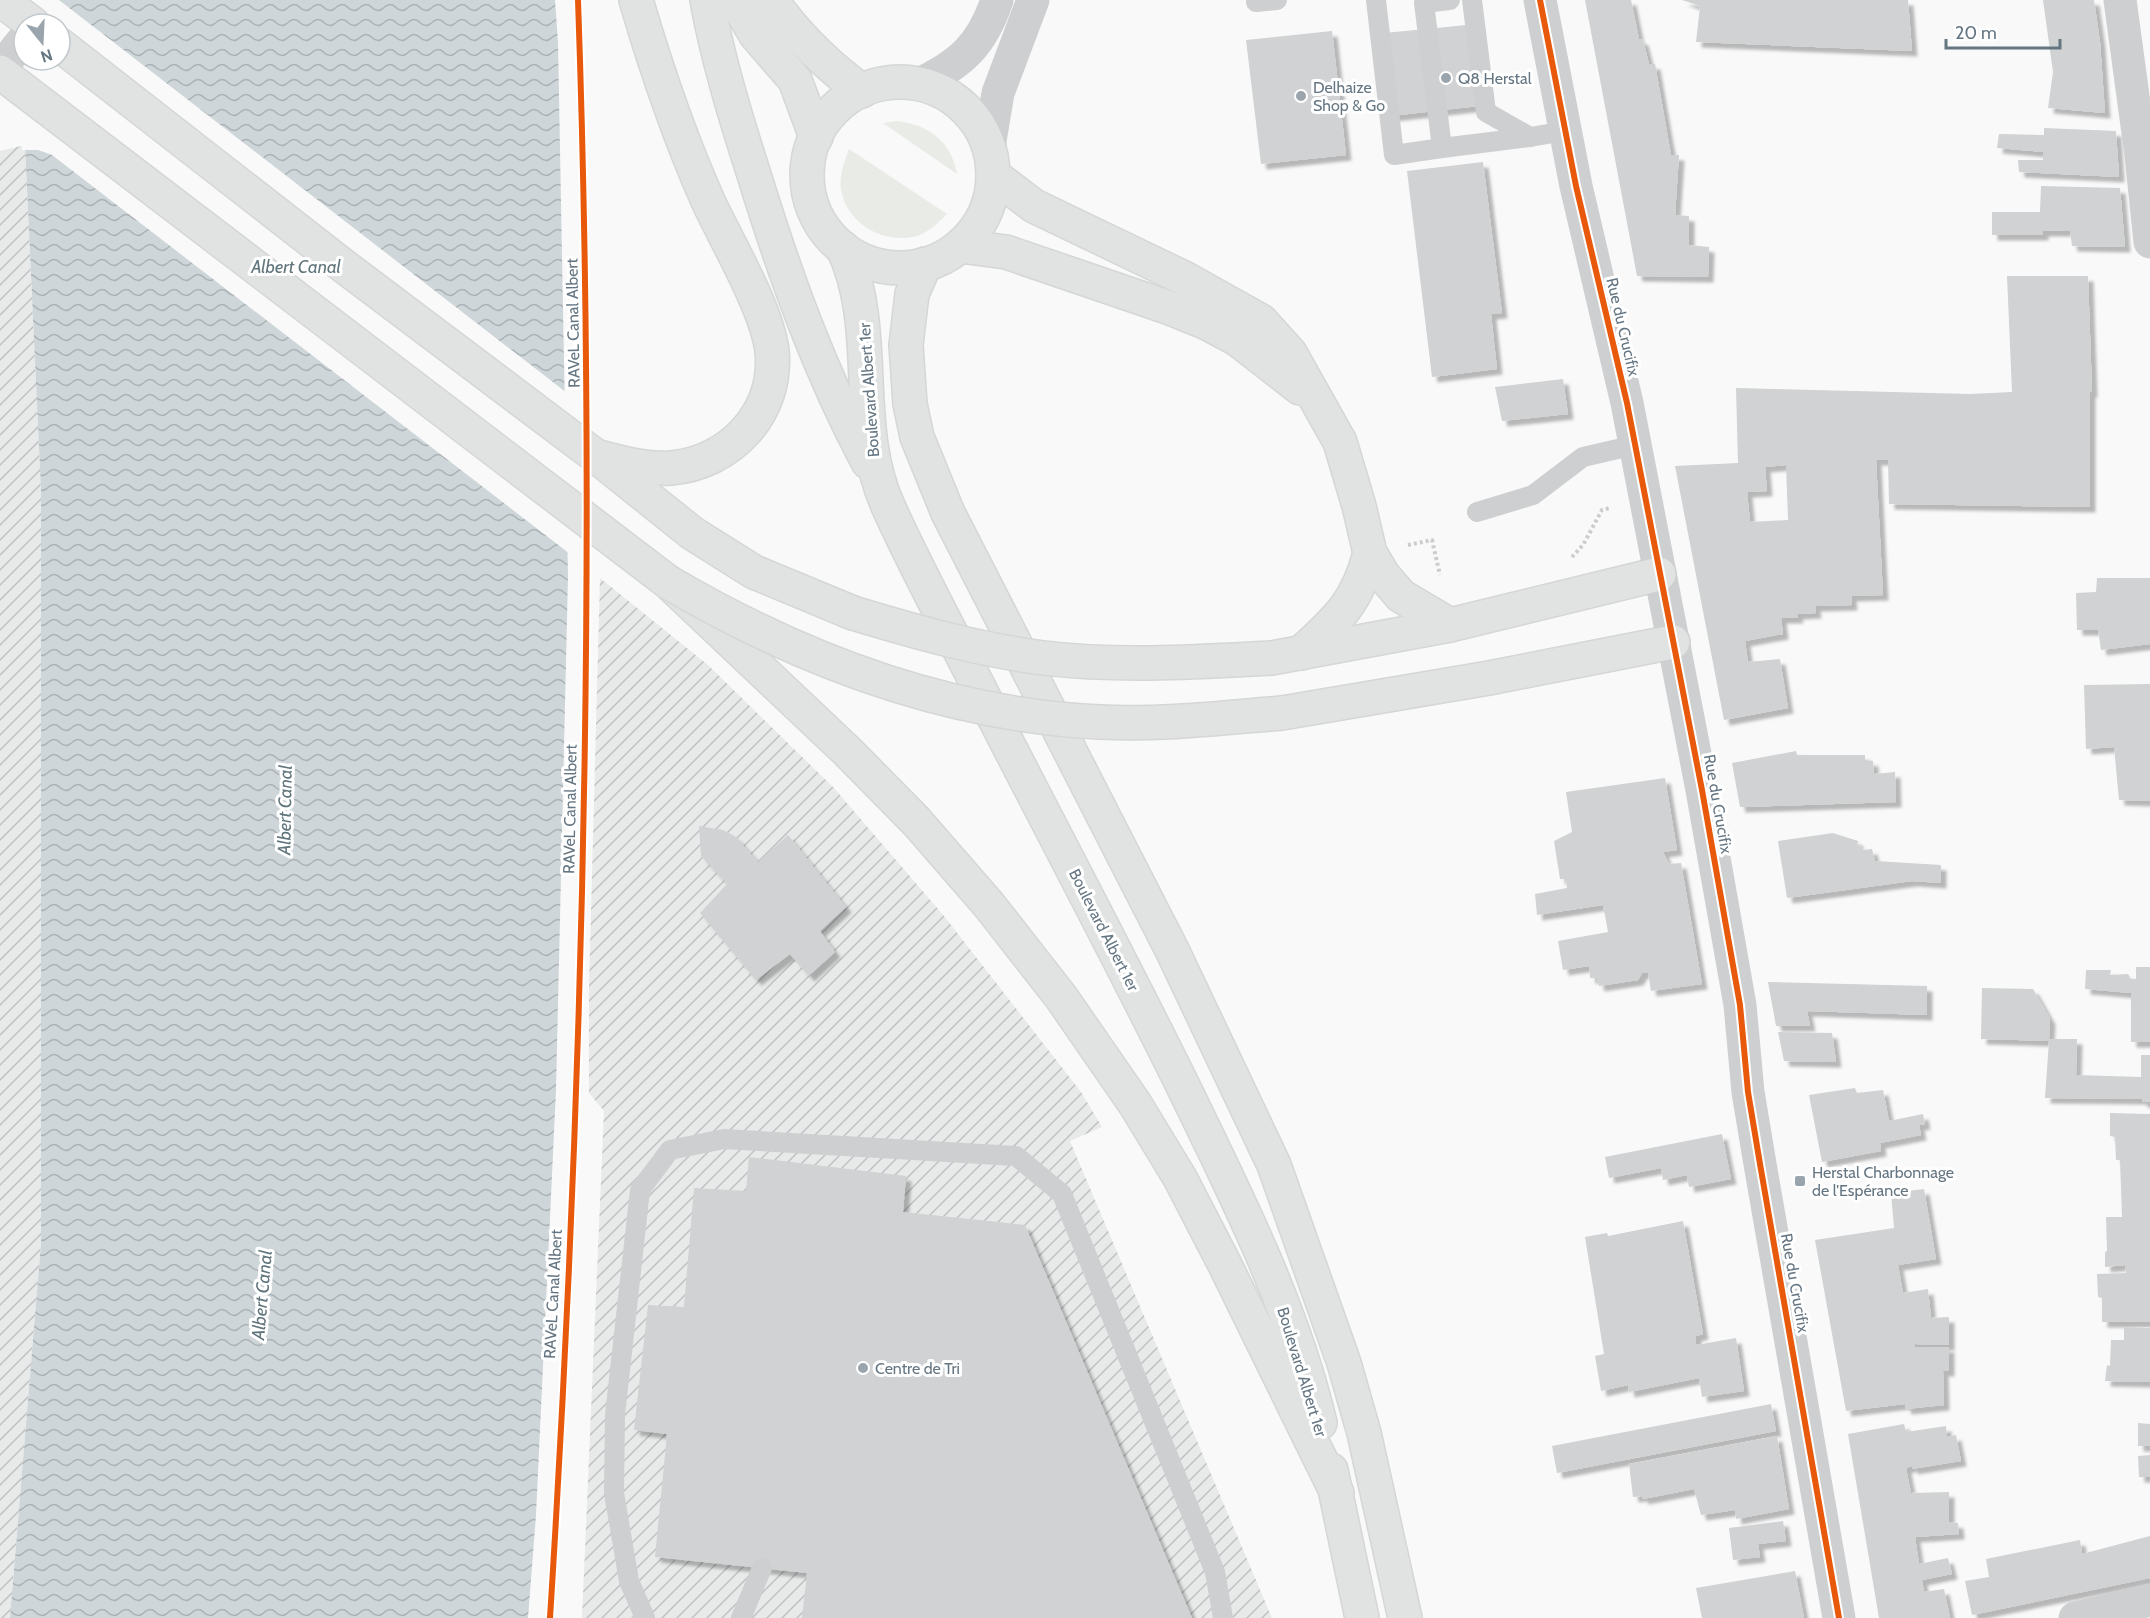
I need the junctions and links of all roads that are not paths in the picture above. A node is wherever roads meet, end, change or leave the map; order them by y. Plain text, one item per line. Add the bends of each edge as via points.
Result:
1 (1, 0) edge
2 (636, 0) edge
3 (707, 0) edge
4 (735, 0) edge
5 (771, 0) edge
6 (997, 0) edge
7 (1033, 0) edge
8 (1277, 0) edge
9 (1376, 0) edge
10 (1450, 0) edge
11 (1472, 0) edge
12 (1540, 0) edge
13 (2120, 0) edge
14 (1256, 2) dead end
15 (1419, 2) edge
16 (17, 12) edge
17 (72, 54) edge
18 (12, 55) edge
19 (0, 71) edge
20 (919, 84) junction
21 (861, 91) junction
22 (1565, 131) junction
23 (816, 136) junction
24 (1530, 136) junction
25 (1442, 148) junction
26 (991, 161) junction
27 (2150, 242) edge
28 (960, 246) junction
29 (843, 248) junction
30 (925, 264) junction
31 (1315, 400) junction
32 (1635, 445) junction
33 (597, 457) junction
34 (876, 478) junction
35 (1477, 512) dead end
36 (1370, 553) junction
37 (1659, 574) junction
38 (668, 582) junction
39 (1449, 625) junction
40 (1673, 642) junction
41 (1287, 656) junction
42 (1337, 1493) junction
43 (762, 1568) dead end
44 (2150, 1600) edge
45 (645, 1618) edge
46 (741, 1618) edge
47 (1223, 1618) edge
48 (1362, 1618) edge
49 (1405, 1618) edge
50 (1839, 1618) edge
51 (2075, 1618) edge

1 - 16 main road
2 - 33 main road via 707,199 766,327 772,352 771,377 767,397 744,436 711,458 668,468
3 - 34 main road via 744,146 800,313 839,407
4 - 23 main road via 756,34 795,80
5 - 21 main road via 823,61
6 - 20 street via 979,41 960,61
7 - 26 street via 992,116
8 - 14 lane
9 - 25 lane via 1394,155
10 - 15 lane
11 - 24 lane via 1486,112
12 - 22 street, Rue du Crucifix
13 - 27 street
15 - 25 lane
17 - 33 main road
18 - 19 street
19 - 38 main road
20 - 21 main road, Boulevard Albert 1er via 888,83
20 - 26 main road, Boulevard Albert 1er via 959,103 977,123
21 - 23 main road, Boulevard Albert 1er via 839,105
22 - 24 lane
22 - 32 street, Rue du Crucifix
23 - 29 main road, Boulevard Albert 1er via 808,166 810,197 822,226
24 - 25 lane
26 - 28 main road, Boulevard Albert 1er via 984,214
26 - 31 main road via 1034,206 1184,278 1261,321 1290,353
28 - 30 main road, Boulevard Albert 1er
28 - 31 main road via 1006,252 1207,323 1237,339
29 - 30 main road, Boulevard Albert 1er via 880,265
29 - 34 main road, Boulevard Albert 1er via 853,270 864,316 866,393
30 - 49 main road via 912,294 906,345 910,404 917,437 948,513 1172,950 1274,1165 1344,1363 1364,1433
31 - 36 main road via 1340,442
32 - 35 lane via 1583,457 1533,495
32 - 37 street, Rue du Crucifix
33 - 41 main road, bridge via 692,533 754,572 853,613 936,638 1044,658 1152,664
34 - 42 main road, Boulevard Albert 1er via 1224,1173 1298,1348
36 - 39 main road via 1401,596
36 - 41 main road via 1363,580 1350,604
37 - 39 main road
37 - 40 street, Rue du Crucifix
38 - 40 main road, bridge via 725,615 849,670 982,706 1100,722 1281,713
38 - 42 main road, bridge via 848,751 916,821 989,905 1087,1031 1179,1178
39 - 41 main road
40 - 50 street, Rue du Crucifix via 1740,1005 1748,1092
42 - 48 main road, Boulevard Albert 1er
43 - 46 lane
44 - 51 street
45 - 47 lane via 629,1581 614,1494 615,1415 640,1190 670,1150 724,1139 1016,1156 1062,1194 1215,1572

